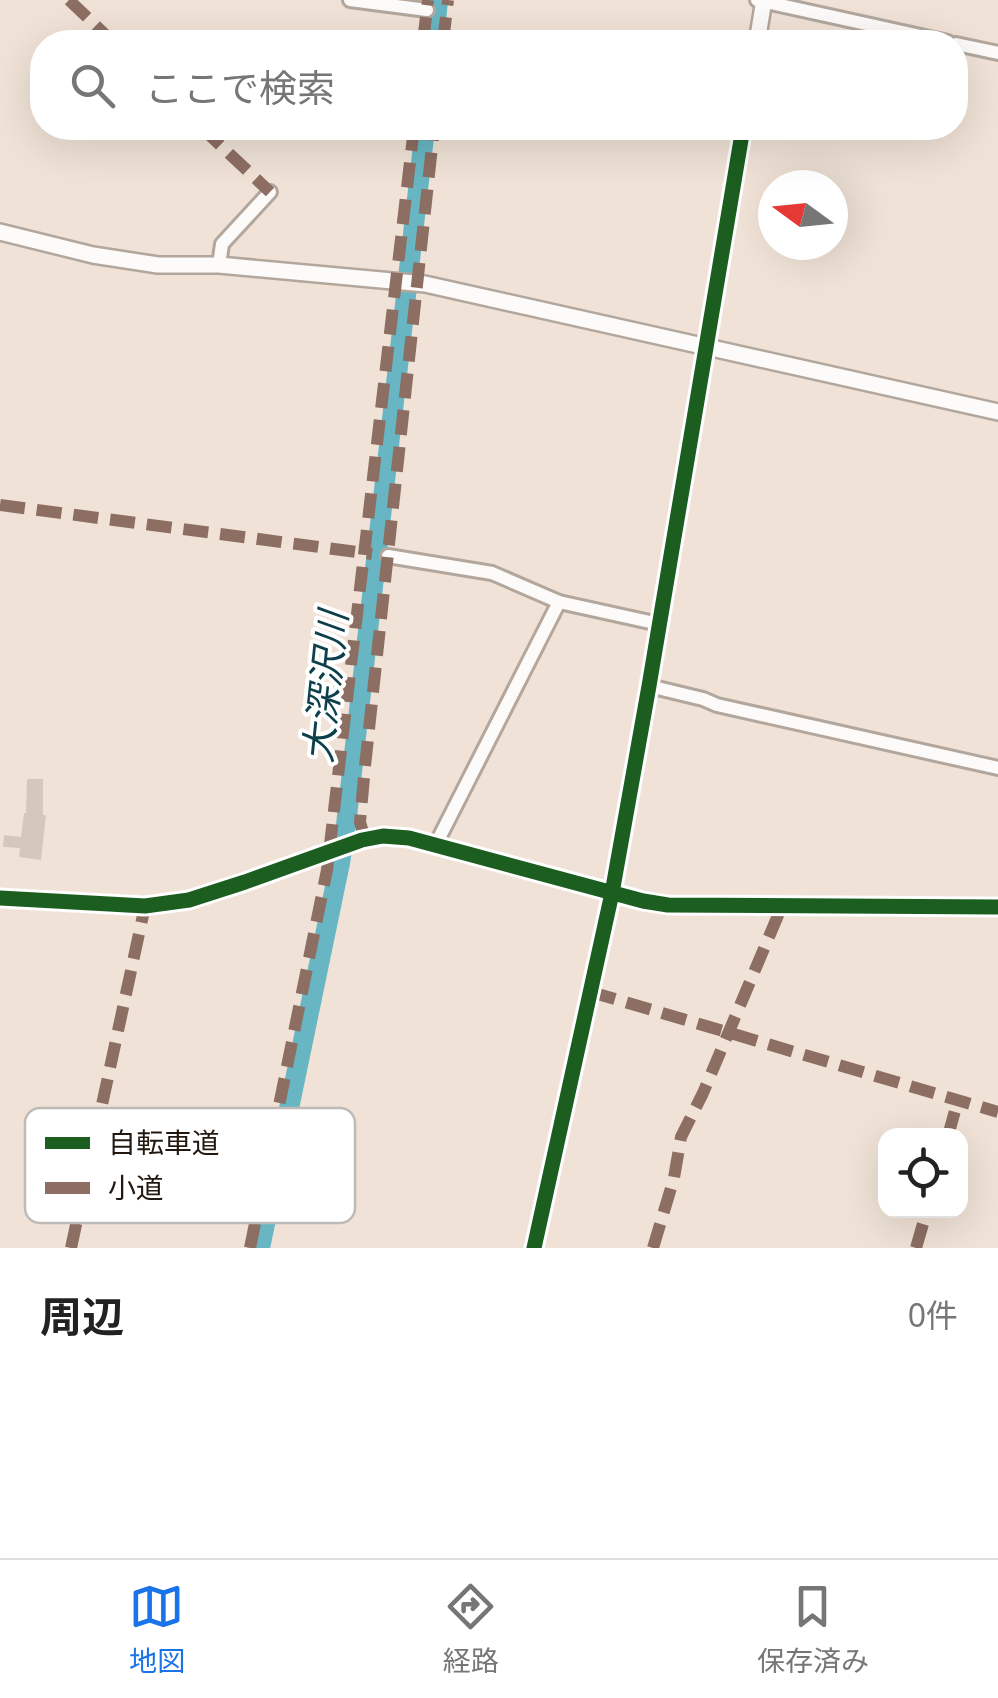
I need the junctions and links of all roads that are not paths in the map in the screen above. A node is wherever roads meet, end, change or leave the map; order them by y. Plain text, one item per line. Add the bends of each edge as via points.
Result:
1 (350, 0) edge
2 (761, 0) edge
3 (427, 10) dead end
4 (758, 30) edge
5 (894, 30) edge
6 (968, 47) edge
7 (998, 54) edge
8 (741, 140) edge
9 (270, 192) dead end
10 (0, 232) edge
11 (219, 265) junction
12 (706, 346) junction
13 (998, 412) edge
14 (388, 556) dead end
15 (558, 602) junction
16 (660, 624) junction
17 (649, 686) junction
18 (998, 768) edge
19 (435, 846) junction
20 (612, 892) junction
21 (0, 898) edge
22 (998, 907) edge
23 (534, 1248) edge

1 - 3 street
2 - 4 street
2 - 5 street
6 - 7 street
8 - 12 street
9 - 11 street via 222,244
10 - 11 street via 158,265
11 - 12 street via 416,282
12 - 13 street
12 - 16 street
14 - 15 street via 492,574
15 - 16 street
15 - 19 street
16 - 17 street
17 - 18 street
17 - 20 street
19 - 20 street
19 - 21 street via 384,836 362,840 189,900 144,906
20 - 22 street via 696,906
20 - 23 street

